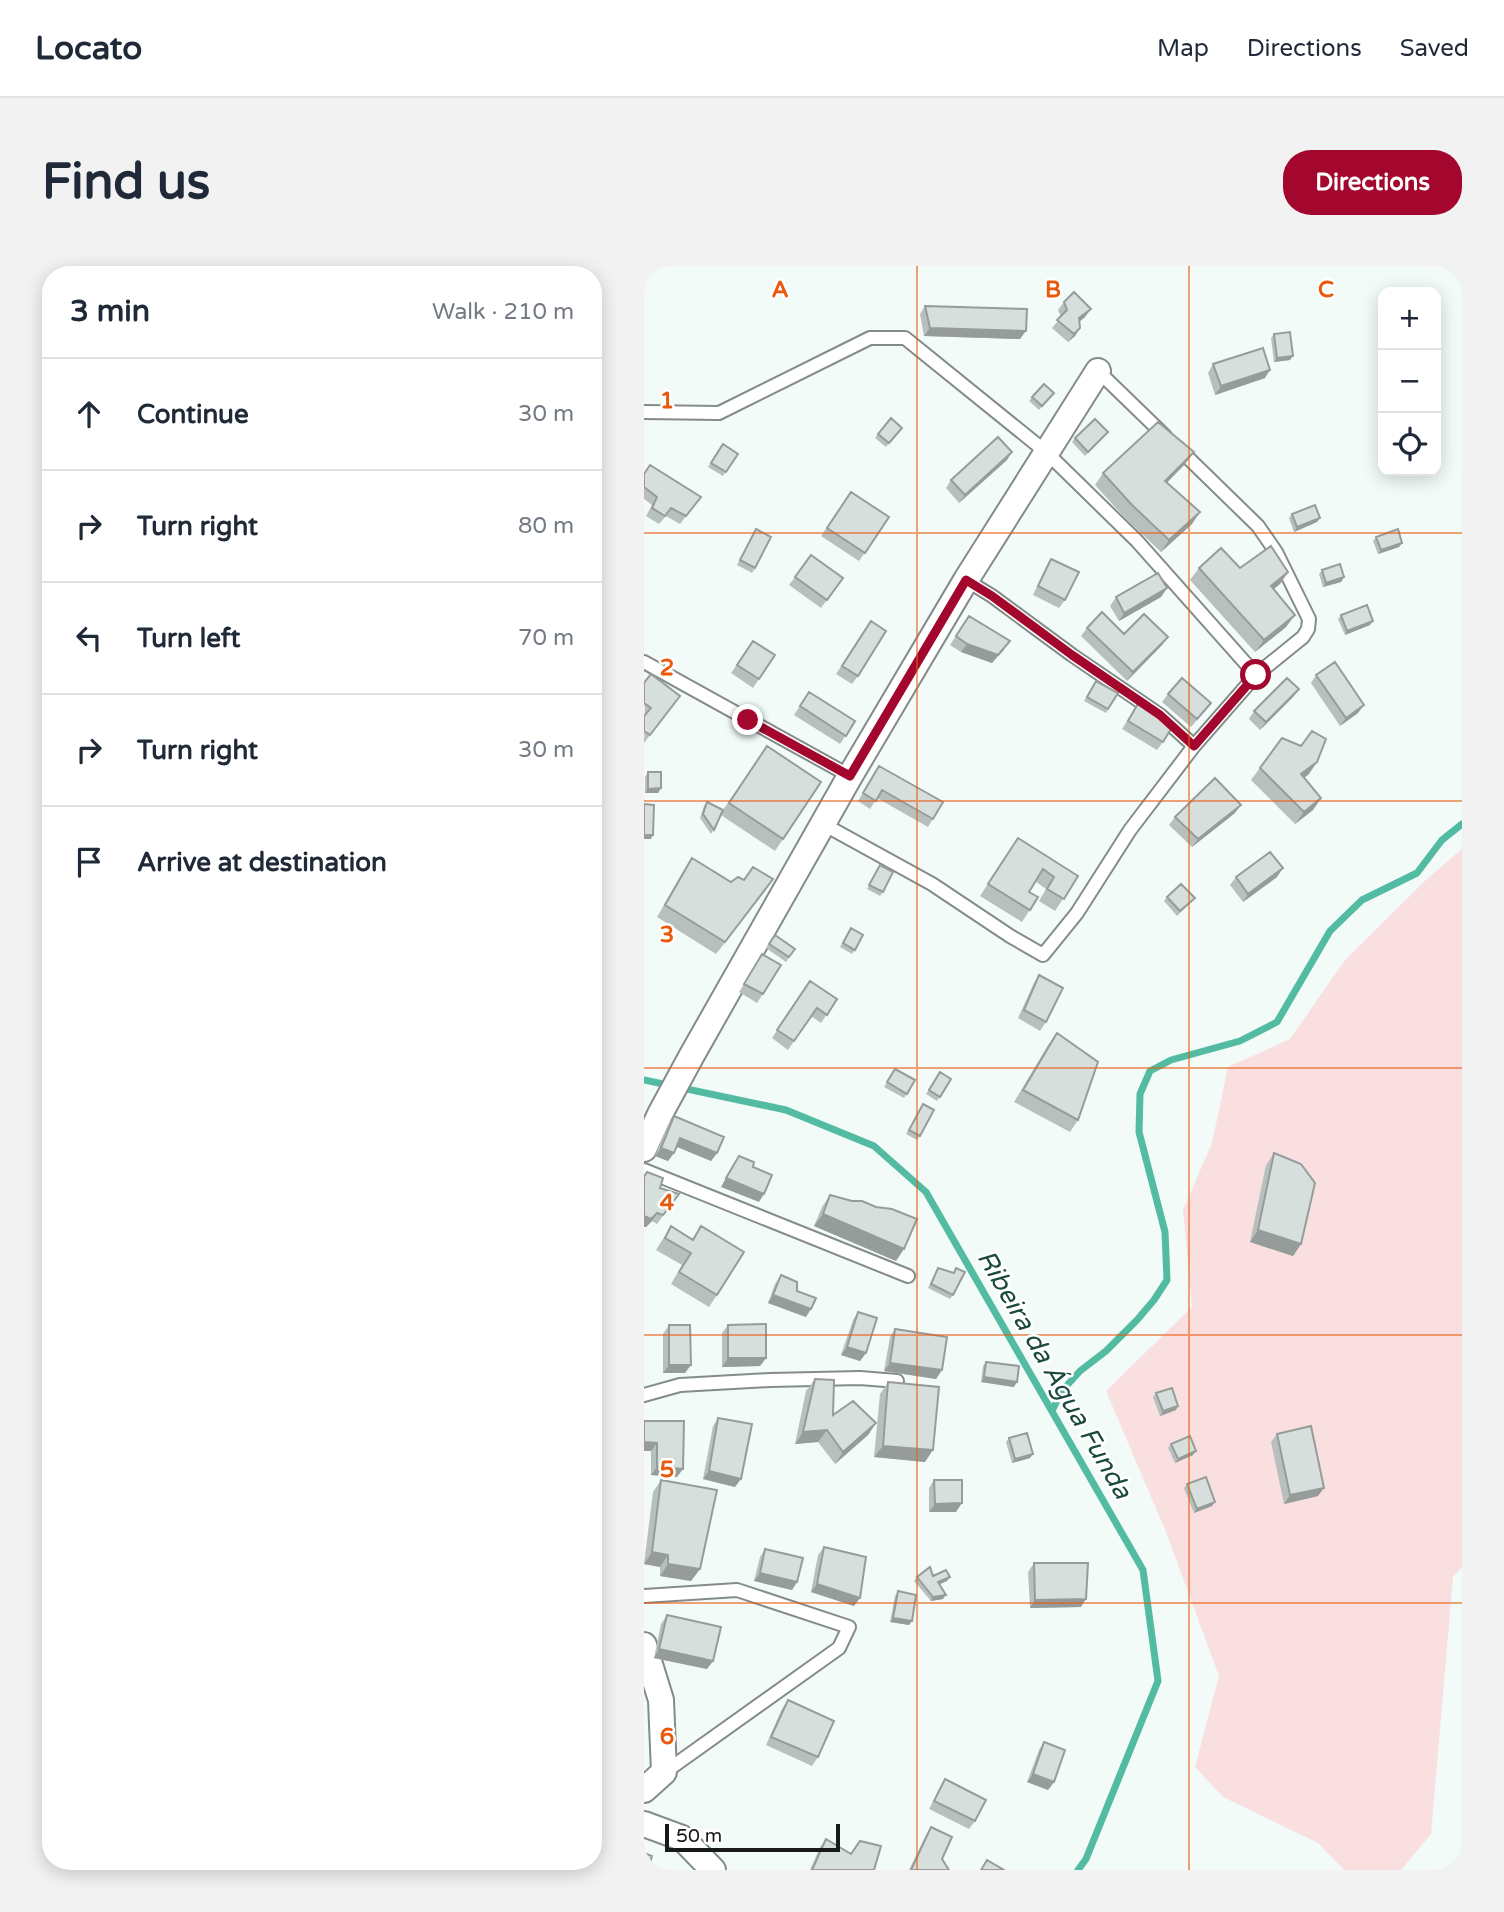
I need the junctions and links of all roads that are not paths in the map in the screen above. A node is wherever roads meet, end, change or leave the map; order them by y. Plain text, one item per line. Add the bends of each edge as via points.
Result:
1 (1098, 371) joint
2 (644, 412) edge
3 (1046, 452) junction
4 (966, 580) junction
5 (644, 662) edge
6 (1256, 675) junction
7 (1194, 746) junction
8 (850, 776) junction
9 (822, 824) junction
10 (644, 1149) edge
11 (644, 1170) edge
12 (908, 1276) dead end
13 (897, 1381) edge
14 (644, 1395) edge
15 (644, 1596) edge
16 (644, 1645) edge
17 (664, 1772) junction
18 (644, 1790) edge
19 (644, 1824) edge
20 (713, 1870) edge

1 - 3 street
1 - 6 lane via 1258,526 1276,552 1309,619 1308,629
2 - 3 lane via 719,413 870,338 905,338
3 - 4 street
3 - 6 lane via 1137,541
4 - 7 lane via 1160,715
4 - 8 street
5 - 8 lane
6 - 7 lane
7 - 9 lane via 1044,955 932,884
8 - 9 street
9 - 10 street
11 - 12 lane
13 - 14 lane via 731,1382 680,1385
15 - 17 lane via 737,1590 849,1627 839,1647
16 - 17 street via 661,1700
17 - 18 street
19 - 20 street via 682,1838

